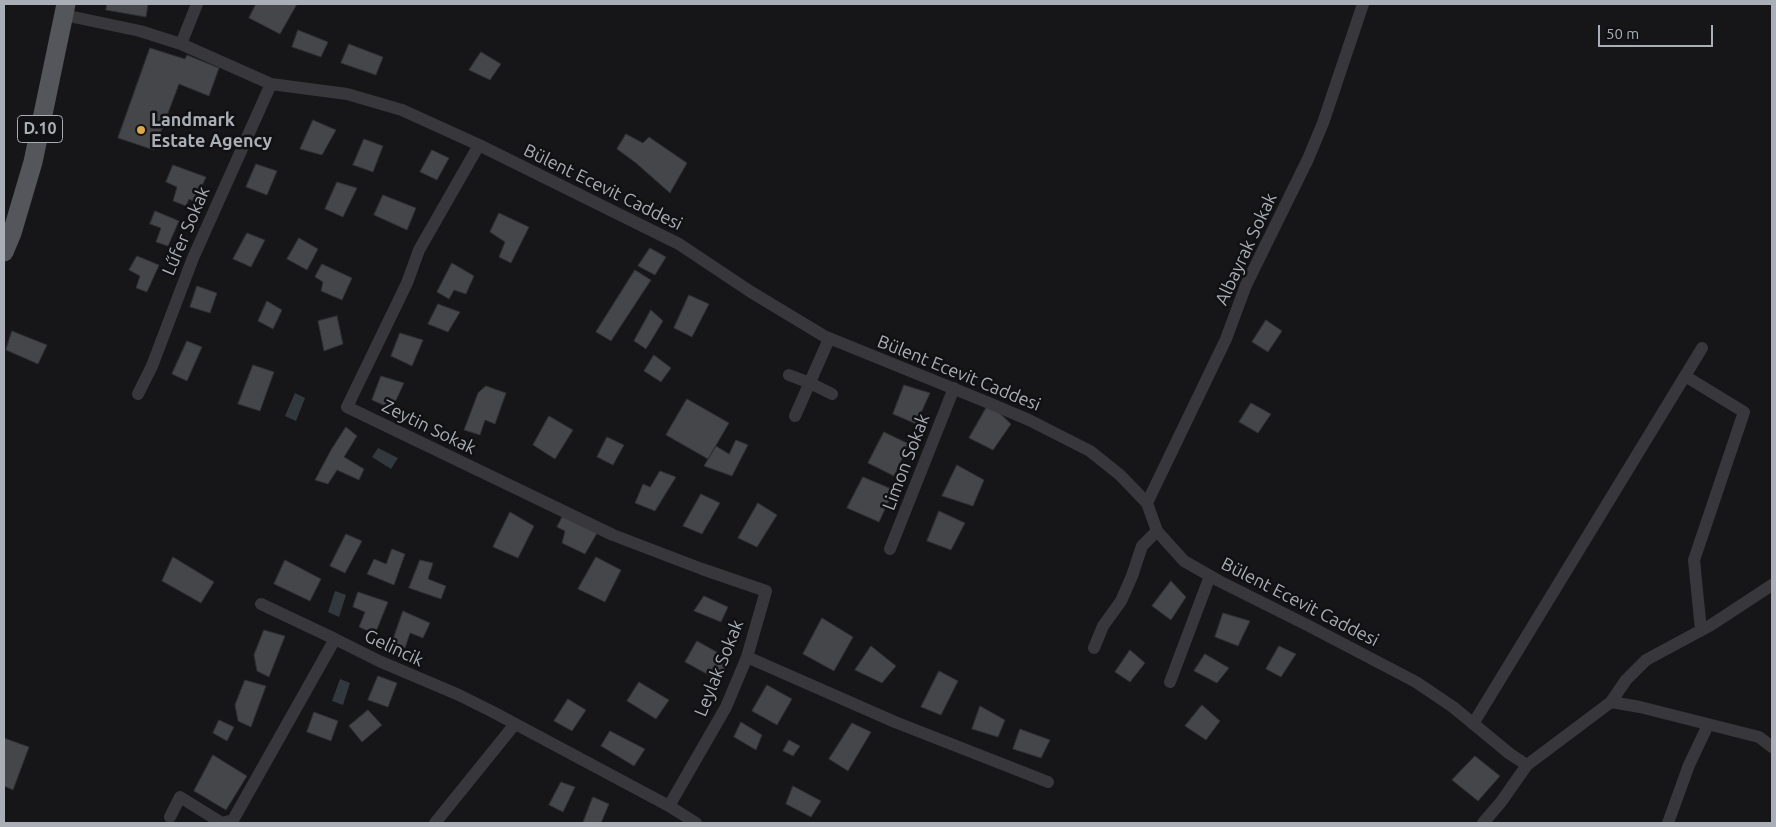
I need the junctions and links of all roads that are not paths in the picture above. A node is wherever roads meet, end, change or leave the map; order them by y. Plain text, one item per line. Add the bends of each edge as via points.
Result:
1 (197, 4) edge
2 (1363, 4) edge
3 (65, 9) edge
4 (181, 44) junction
5 (271, 84) junction
6 (479, 145) junction
7 (4, 252) edge
8 (830, 339) junction
9 (1702, 348) dead end
10 (789, 375) dead end
11 (1685, 376) junction
12 (810, 383) junction
13 (954, 388) junction
14 (138, 394) dead end
15 (832, 394) dead end
16 (795, 416) dead end
17 (1147, 503) junction
18 (1156, 531) junction
19 (890, 549) dead end
20 (1210, 576) junction
21 (1772, 585) edge
22 (766, 591) joint
23 (261, 604) dead end
24 (1701, 630) junction
25 (335, 639) junction
26 (1094, 648) dead end
27 (747, 656) junction
28 (1170, 682) dead end
29 (1610, 702) junction
30 (515, 724) junction
31 (1473, 724) junction
32 (1708, 725) junction
33 (1772, 747) edge
34 (1527, 765) junction
35 (1048, 782) dead end
36 (669, 806) junction
37 (170, 817) dead end
38 (435, 823) edge
39 (696, 823) edge
40 (1483, 823) edge
41 (1668, 823) edge

1 - 4 street
2 - 17 street, Albayrak Sokak via 1308,159 1246,285 1226,339
3 - 4 street, Bülent Ecevit Caddesi
3 - 7 main road, D.10 via 33,162
4 - 5 street, Bülent Ecevit Caddesi
5 - 6 street, Bülent Ecevit Caddesi via 347,94 402,110
5 - 14 street, Lűfer Sokak via 193,258
6 - 8 street, Bülent Ecevit Caddesi via 679,244
6 - 22 street, Zeytin Sokak via 419,250 408,283 348,407 613,534
8 - 12 street
8 - 13 street, Bülent Ecevit Caddesi
9 - 11 street
10 - 12 street
11 - 24 street via 1744,412 1694,560
11 - 31 street
12 - 15 street
12 - 16 street
13 - 17 street, Bülent Ecevit Caddesi via 1090,451
13 - 19 street, Limon Sokak
17 - 18 street, Bülent Ecevit Caddesi
18 - 20 street, Bülent Ecevit Caddesi via 1184,561
18 - 26 street via 1142,546 1121,601 1103,626
20 - 28 street
20 - 31 street, Bülent Ecevit Caddesi via 1416,682
21 - 24 street
22 - 27 street, Leylak Sokak
23 - 25 street, Gelincik
24 - 29 street via 1646,660
25 - 30 street, Gelincik
25 - 37 street via 233,820 222,822 180,797
27 - 35 street via 896,722
27 - 36 street, Leylak Sokak via 726,707
29 - 32 street
29 - 34 street
30 - 36 street, Gelincik
30 - 38 street
31 - 34 street, Bülent Ecevit Caddesi
32 - 33 street via 1759,737
32 - 41 street
34 - 40 street
36 - 39 street, Gelincik

